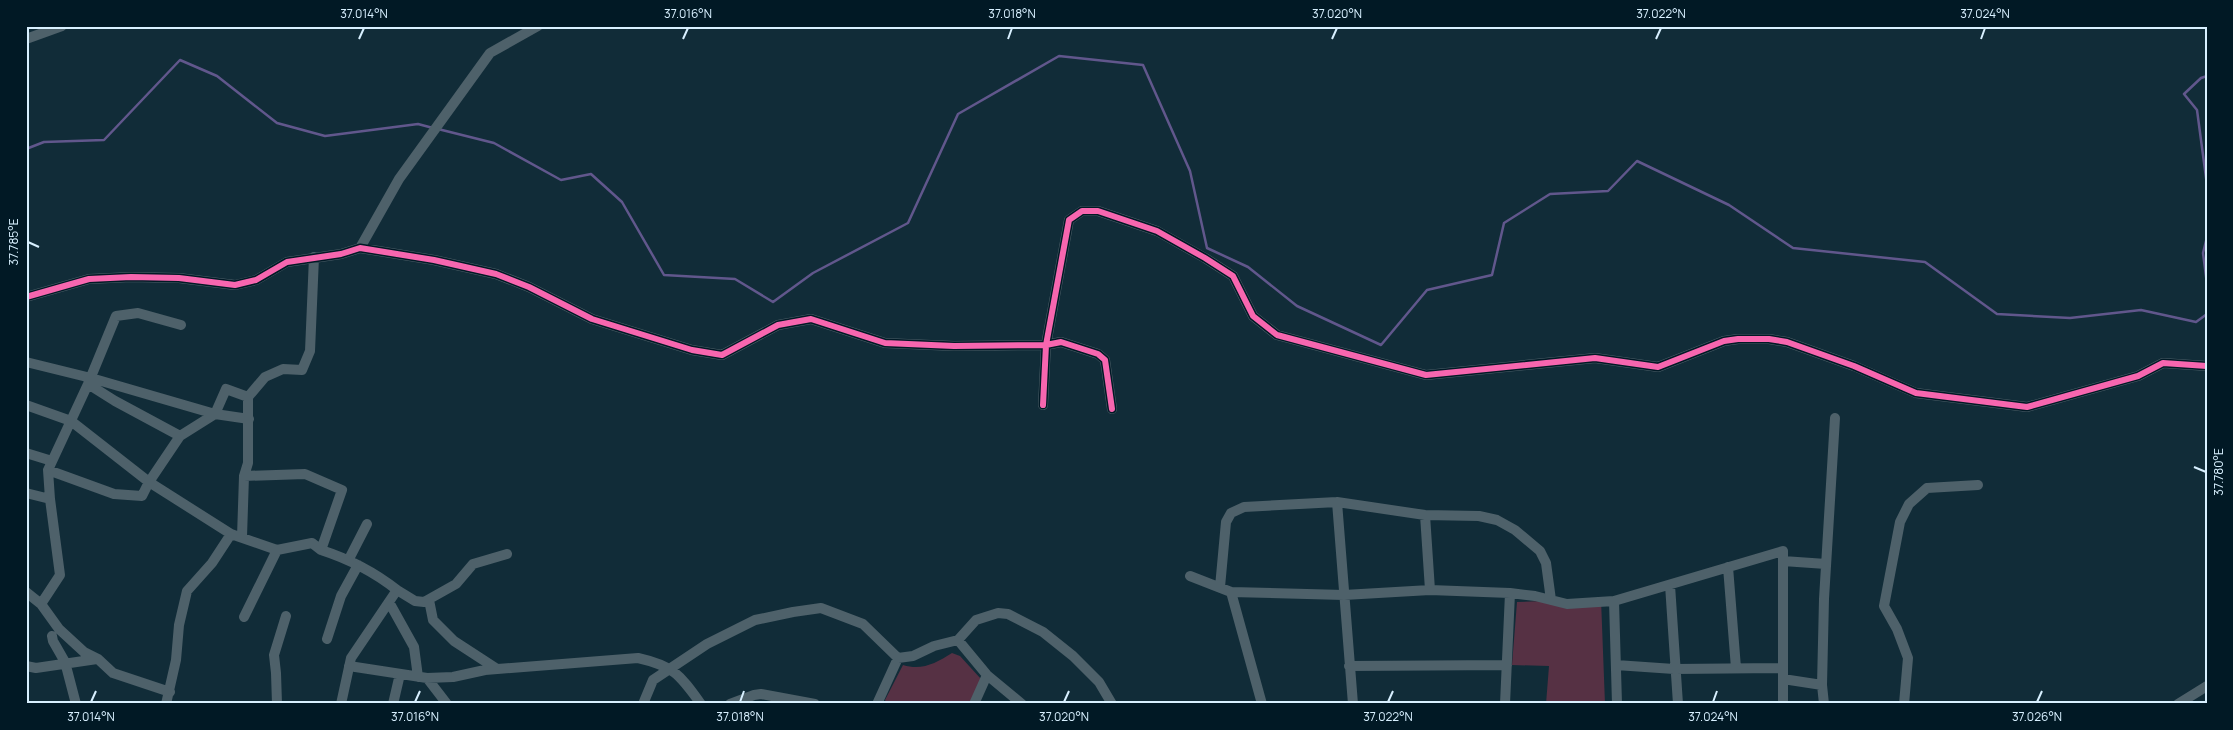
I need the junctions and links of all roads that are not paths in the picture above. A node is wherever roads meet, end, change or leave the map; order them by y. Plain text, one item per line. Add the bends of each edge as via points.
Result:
1 (62, 26) edge
2 (538, 26) edge
3 (26, 39) edge
4 (360, 248) junction
5 (314, 257) junction
6 (26, 297) edge
7 (181, 325) dead end
8 (1046, 345) junction
9 (26, 362) edge
10 (2207, 366) edge
11 (90, 381) junction
12 (248, 397) junction
13 (26, 405) edge
14 (1043, 405) dead end
15 (1112, 409) dead end
16 (215, 414) junction
17 (249, 418) junction
18 (1835, 418) dead end
19 (71, 421) junction
20 (180, 436) junction
21 (26, 453) edge
22 (50, 465) junction
23 (244, 476) junction
24 (149, 482) junction
25 (1978, 485) dead end
26 (26, 493) edge
27 (50, 499) junction
28 (1337, 502) junction
29 (1424, 514) junction
30 (367, 524) dead end
31 (236, 535) junction
32 (277, 550) junction
33 (321, 550) junction
34 (507, 554) dead end
35 (1783, 561) junction
36 (353, 562) junction
37 (1826, 564) junction
38 (1728, 567) junction
39 (1190, 576) dead end
40 (1670, 585) junction
41 (1220, 587) junction
42 (396, 590) junction
43 (1430, 590) junction
44 (26, 592) edge
45 (1231, 592) junction
46 (1510, 593) junction
47 (1344, 595) junction
48 (429, 600) junction
49 (1551, 600) junction
50 (1614, 601) junction
51 (388, 602) junction
52 (41, 604) junction
53 (286, 616) dead end
54 (244, 617) dead end
55 (52, 636) dead end
56 (327, 639) dead end
57 (958, 640) junction
58 (898, 658) junction
59 (98, 659) junction
60 (65, 662) junction
61 (1507, 665) junction
62 (1616, 665) junction
63 (26, 666) edge
64 (348, 666) junction
65 (1349, 666) junction
66 (671, 668) junction
67 (1736, 668) junction
68 (1783, 668) junction
69 (497, 669) junction
70 (1674, 669) junction
71 (400, 674) junction
72 (987, 675) junction
73 (422, 677) junction
74 (1783, 679) junction
75 (1822, 685) junction
76 (2207, 686) edge
77 (170, 692) junction
78 (766, 700) edge
79 (445, 702) edge
80 (1017, 702) edge
81 (76, 704) edge
82 (166, 704) edge
83 (276, 704) edge
84 (341, 704) edge
85 (393, 704) edge
86 (643, 704) edge
87 (701, 704) edge
88 (730, 704) edge
89 (815, 704) edge
90 (877, 704) edge
91 (974, 704) edge
92 (1112, 704) edge
93 (1262, 704) edge
94 (1353, 704) edge
95 (1505, 704) edge
96 (1617, 704) edge
97 (1678, 704) edge
98 (1783, 704) edge
99 (1824, 704) edge
100 (1904, 704) edge
101 (2178, 704) edge

1 - 3 street
2 - 4 street via 490,53 399,179
4 - 5 street
4 - 8 street via 496,274 592,319 692,350 722,355 778,325 811,319 885,343
5 - 6 street via 287,262 256,280 235,285 179,278 131,277 89,280
5 - 12 street via 310,351 302,370 283,369 265,377
7 - 11 street via 138,313 116,316
8 - 10 street via 1070,220 1082,211 1098,211 1157,231 1233,276 1253,316 1277,335 1426,375 1595,358 1658,367 1724,341 1769,339 1837,360 1916,393 2027,407 2138,376 2163,363
8 - 14 street
8 - 15 street via 1061,342 1098,354 1104,360
9 - 11 street
11 - 16 street
11 - 19 street
11 - 20 street via 115,401
12 - 16 street via 226,389
12 - 17 street
13 - 19 street
16 - 17 street
16 - 20 street
17 - 23 street via 248,463
18 - 37 street
19 - 22 street
19 - 24 street
20 - 24 street
21 - 22 street
22 - 24 street via 114,494 142,496
22 - 27 street
23 - 31 street
23 - 33 street via 305,474 342,490
24 - 31 street
25 - 100 street via 1927,488 1909,504 1900,522 1884,606 1908,658
26 - 27 street
27 - 52 street via 60,575
28 - 29 street
28 - 41 street via 1244,507 1231,513 1226,522
28 - 47 street
29 - 43 street
29 - 49 street via 1478,516 1497,520 1515,530 1540,551 1546,563
30 - 36 street
31 - 32 street
31 - 77 street via 187,591 178,625
32 - 33 street via 312,543
32 - 54 street
33 - 36 street
34 - 48 street via 472,564 456,584
35 - 37 street
35 - 38 street via 1783,551
35 - 68 street
36 - 42 street via 378,575
36 - 56 street
37 - 75 street
38 - 40 street
38 - 67 street
39 - 41 street
40 - 50 street
40 - 70 street
41 - 45 street
42 - 48 street via 415,600
42 - 51 street
43 - 46 street
43 - 47 street
44 - 52 street
45 - 47 street
45 - 93 street
46 - 49 street
46 - 61 street
47 - 65 street
48 - 69 street via 433,620 454,641
49 - 50 street via 1567,604
50 - 62 street
51 - 64 street via 350,658
51 - 73 street via 414,647
52 - 59 street via 59,629 84,652
53 - 83 street via 274,655
55 - 60 street
57 - 58 street
57 - 72 street
57 - 92 street via 976,620 998,613 1008,614 1043,632 1073,656 1099,682
58 - 66 street via 864,624 821,608 755,620 707,644
58 - 90 street
59 - 60 street
59 - 77 street via 113,672
60 - 63 street via 36,668
60 - 81 street
61 - 65 street
61 - 95 street
62 - 70 street
62 - 96 street
64 - 71 street
64 - 84 street
65 - 94 street
66 - 69 street via 638,658
66 - 86 street via 653,680
66 - 87 street
67 - 68 street
67 - 70 street
68 - 74 street
69 - 73 street via 453,677
70 - 97 street
71 - 73 street
71 - 85 street
72 - 80 street
72 - 91 street
73 - 79 street
74 - 75 street
74 - 98 street
75 - 99 street
76 - 101 street
77 - 82 street
78 - 88 street via 754,695
78 - 89 street

